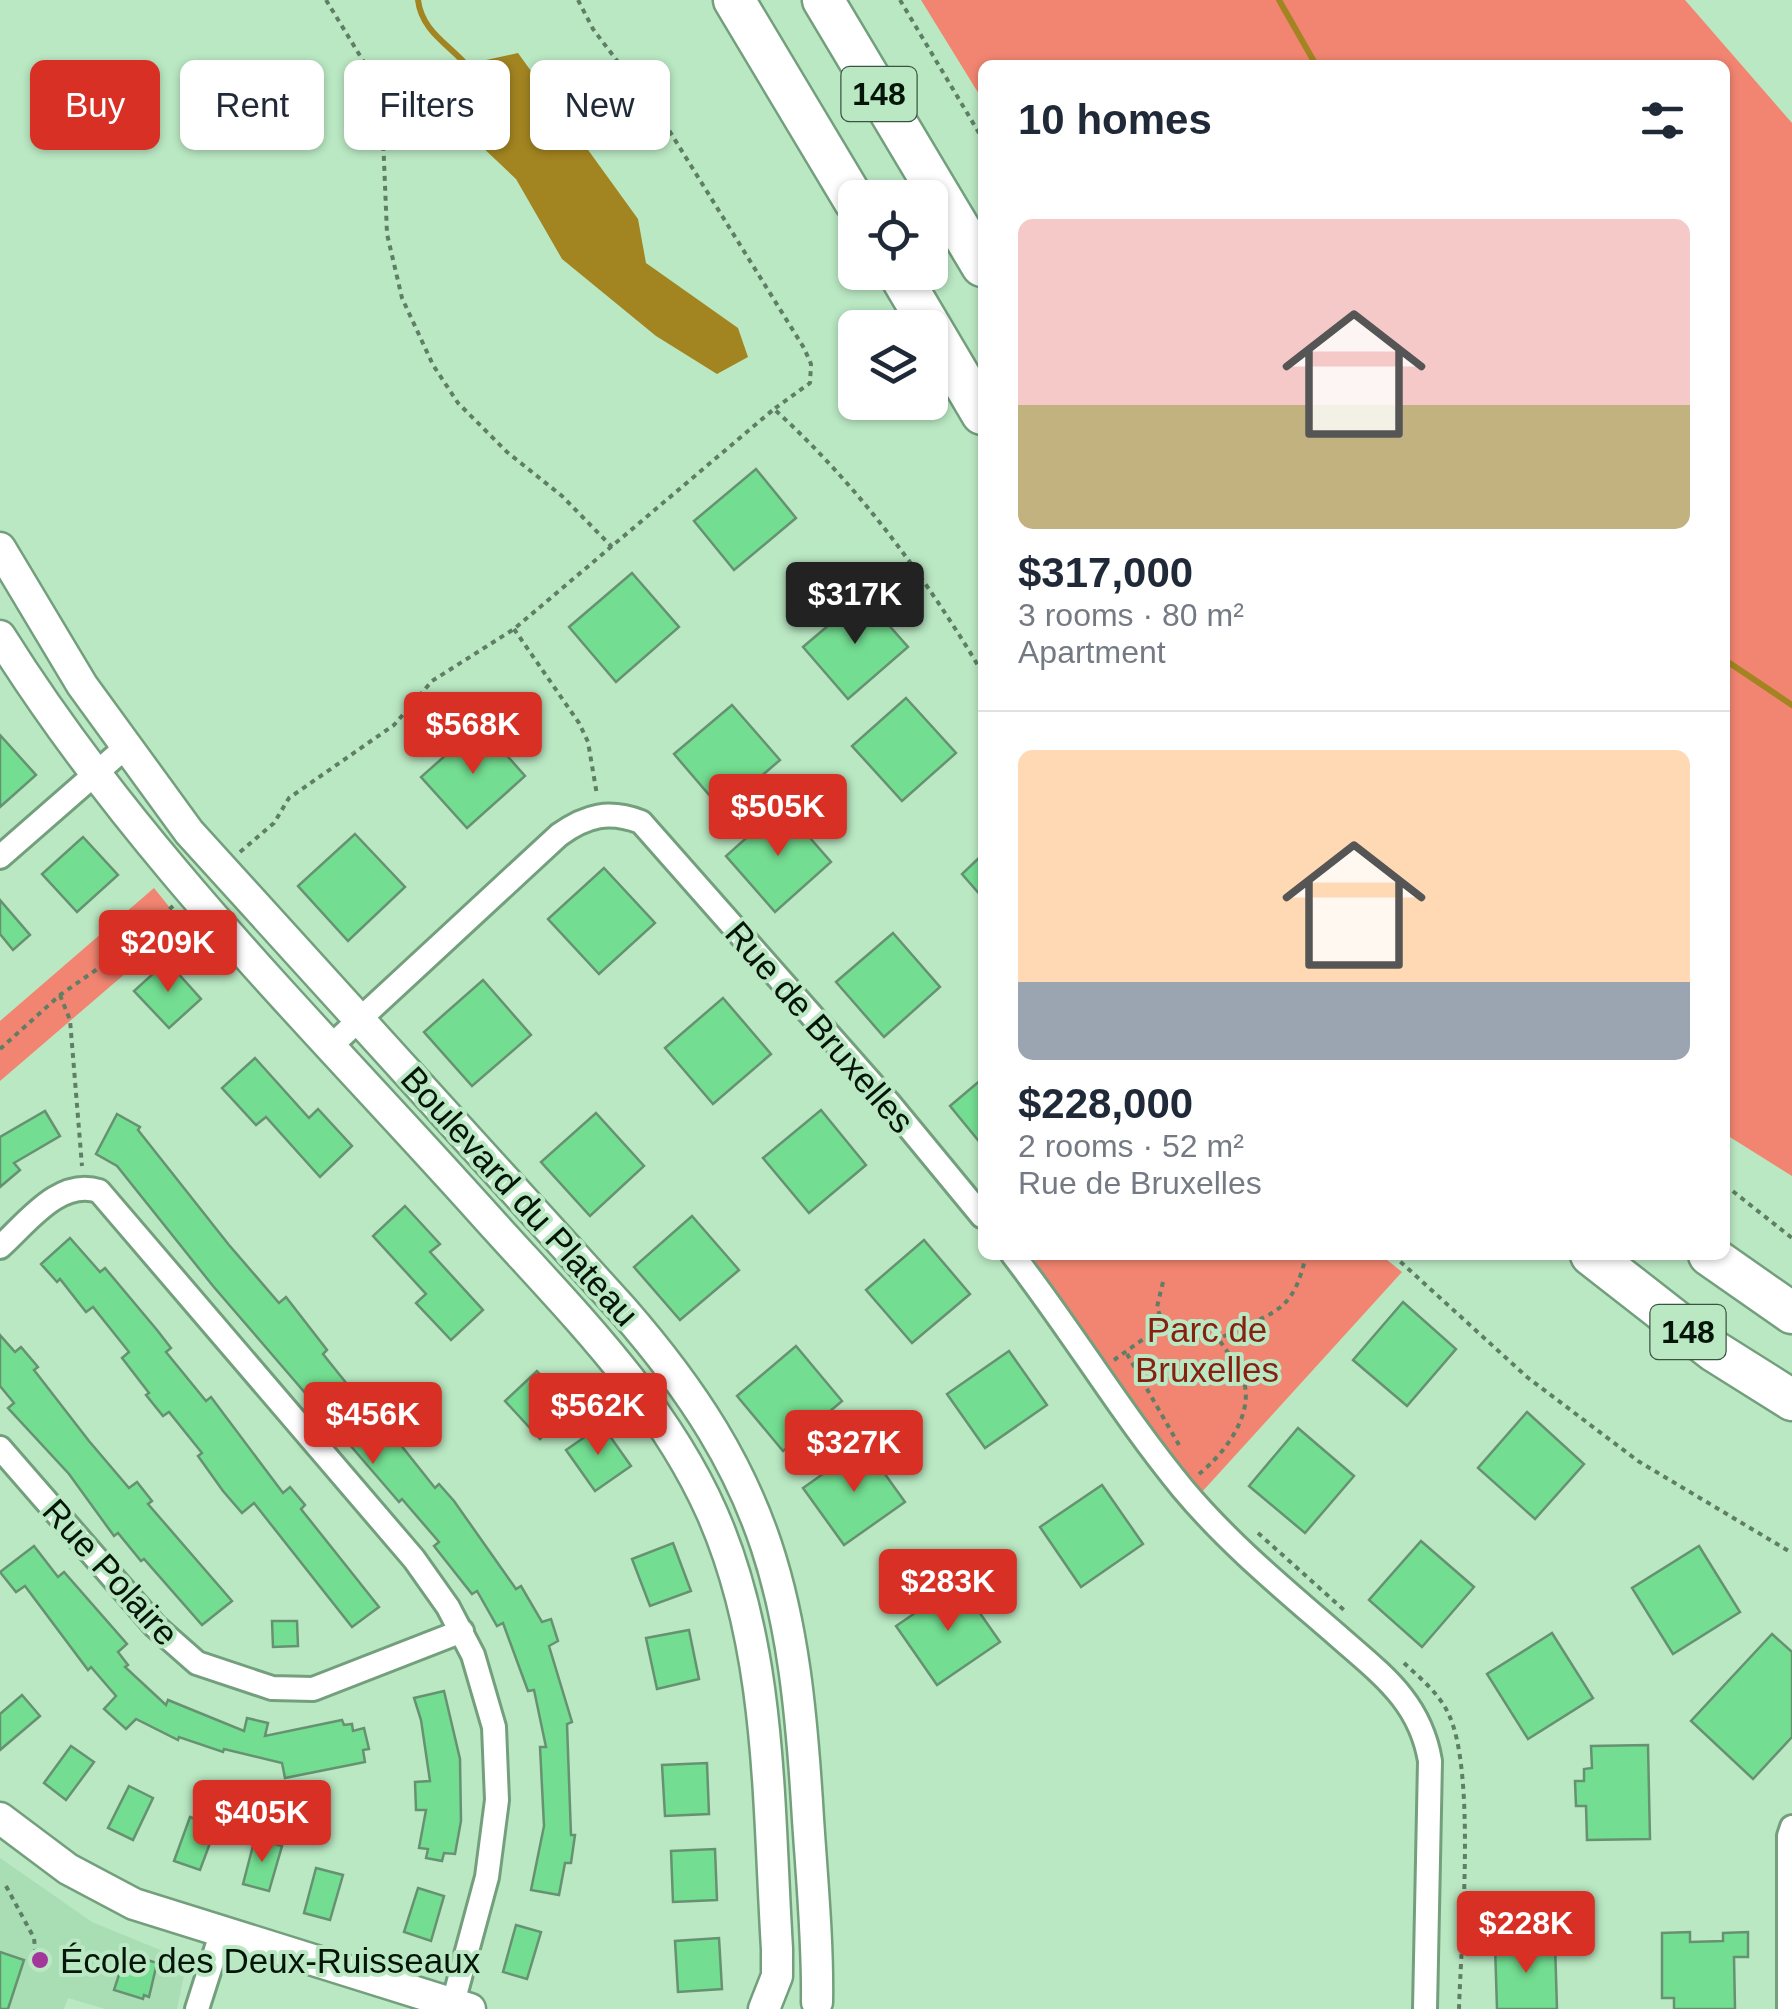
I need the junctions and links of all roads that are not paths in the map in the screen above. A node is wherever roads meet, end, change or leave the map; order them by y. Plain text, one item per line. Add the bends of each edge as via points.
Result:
1 (734, 0) edge
2 (823, 0) edge
3 (842, 180) edge
4 (920, 180) edge
5 (948, 221) edge
6 (978, 261) edge
7 (909, 290) edge
8 (978, 407) edge
9 (0, 548) edge
10 (0, 636) edge
11 (126, 747) junction
12 (94, 772) junction
13 (0, 857) edge
14 (361, 1018) junction
15 (332, 1044) junction
16 (978, 1211) edge
17 (0, 1247) edge
18 (1017, 1260) edge
19 (1598, 1260) edge
20 (1716, 1260) edge
21 (1792, 1313) edge
22 (1792, 1400) edge
23 (0, 1448) edge
24 (462, 1630) junction
25 (0, 1818) edge
26 (1792, 1827) edge
27 (221, 1934) junction
28 (462, 2006) edge
29 (824, 2006) edge
30 (197, 2009) edge
31 (767, 2009) edge
32 (1425, 2009) edge
33 (1789, 2009) edge

1 - 3 highway, 148
2 - 4 highway, 148
5 - 6 highway, 148
7 - 8 highway
9 - 11 main road, Boulevard du Plateau
10 - 12 main road, Boulevard du Plateau
11 - 12 street
11 - 14 main road, Boulevard du Plateau via 219,867
12 - 13 street
12 - 15 main road, Boulevard du Plateau via 172,872
14 - 15 street
14 - 16 street, Rue de Bruxelles via 559,835 580,820 621,815 641,822
14 - 29 main road, Boulevard du Plateau via 654,1346 740,1475 771,1554 798,1670
15 - 31 main road, Boulevard du Plateau via 628,1377 676,1444 712,1514 739,1590 760,1698 777,1962
17 - 24 street via 64,1191 99,1191 414,1559
18 - 32 street via 1182,1487 1250,1560 1383,1676 1418,1718 1430,1761
19 - 22 highway, 148 via 1714,1351
20 - 21 highway, 148
23 - 24 street, Rue Polaire via 155,1626 197,1663 272,1688 314,1690
24 - 28 street via 494,1726 497,1800
25 - 27 main road via 101,1889
26 - 33 street
27 - 28 main road
27 - 30 street
29 - 31 main road via 792,2000

